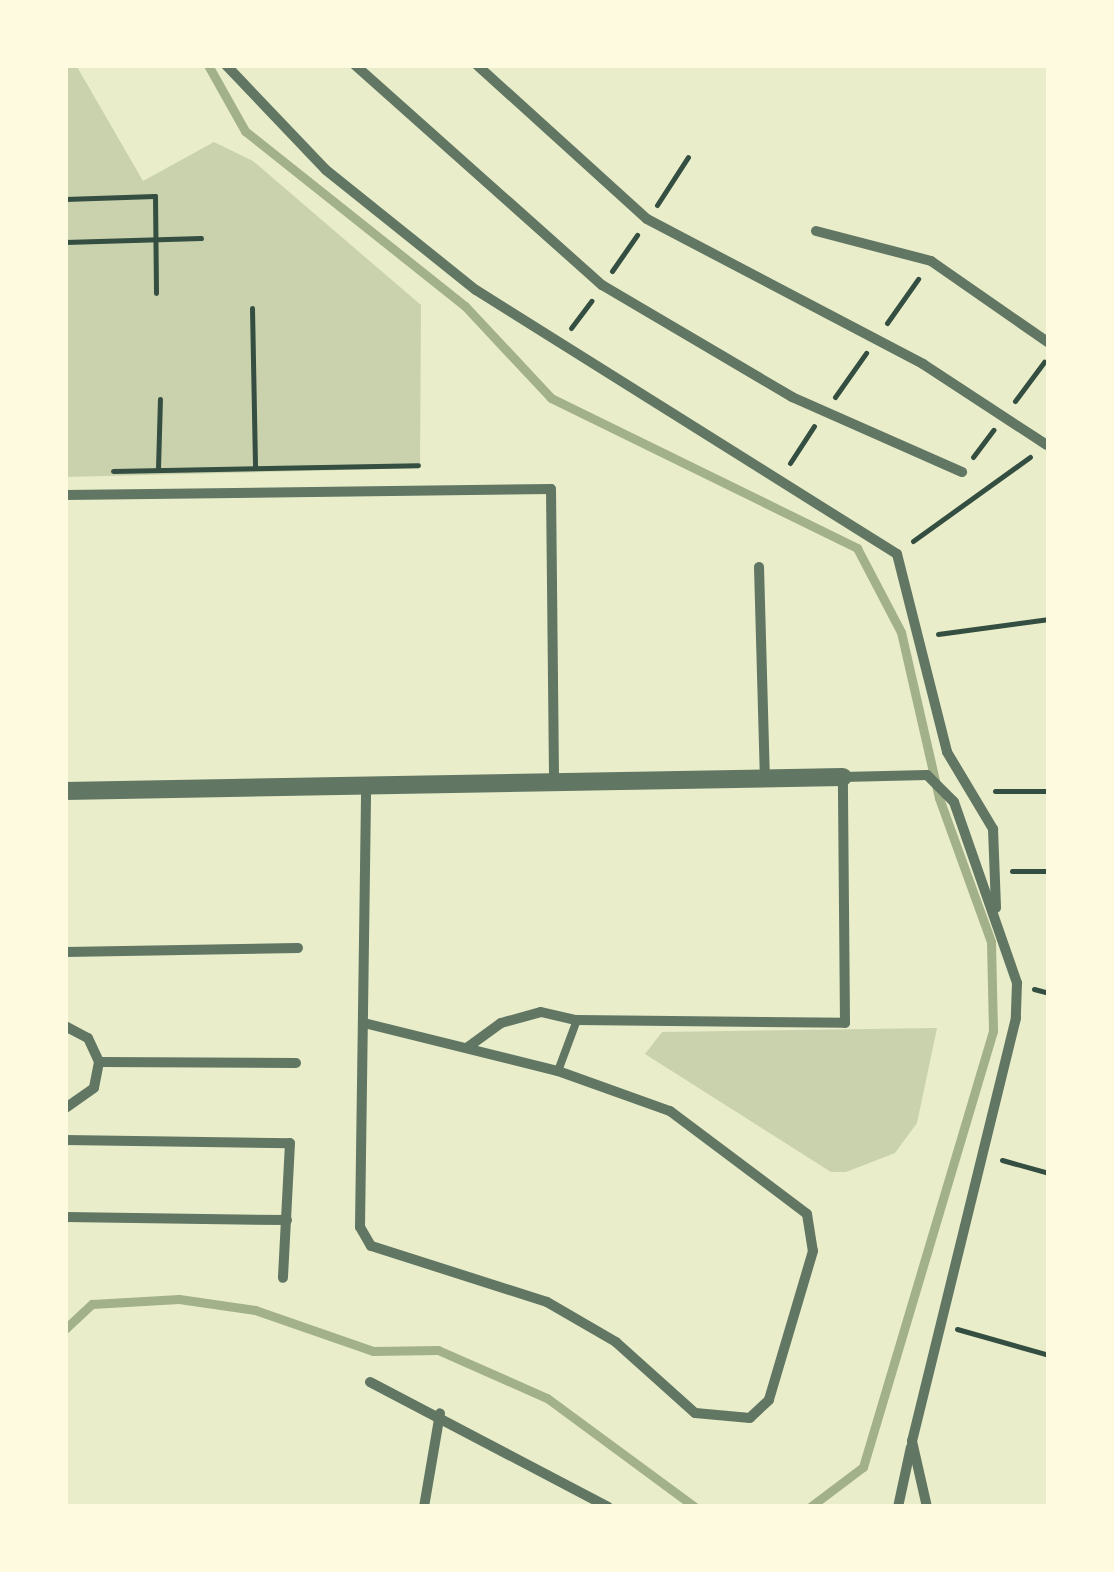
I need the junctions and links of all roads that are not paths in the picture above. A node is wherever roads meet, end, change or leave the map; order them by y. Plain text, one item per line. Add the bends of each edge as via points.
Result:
1 (226, 65) edge
2 (355, 65) edge
3 (477, 65) edge
4 (816, 232) dead end
5 (1049, 343) edge
6 (1047, 445) edge
7 (962, 472) dead end
8 (65, 494) edge
9 (759, 568) dead end
10 (842, 777) junction
11 (765, 778) junction
12 (554, 781) junction
13 (366, 784) junction
14 (65, 790) edge
15 (995, 918) junction
16 (298, 948) dead end
17 (65, 952) edge
18 (577, 1020) junction
19 (364, 1023) junction
20 (65, 1026) edge
21 (468, 1047) junction
22 (99, 1062) junction
23 (296, 1062) dead end
24 (558, 1072) junction
25 (65, 1108) edge
26 (65, 1140) edge
27 (65, 1216) edge
28 (287, 1220) junction
29 (282, 1278) dead end
30 (370, 1382) dead end
31 (440, 1413) junction
32 (912, 1441) junction
33 (424, 1507) edge
34 (608, 1507) edge
35 (898, 1507) edge
36 (927, 1507) edge

1 - 15 street via 326,170 558,345 898,554 948,752 977,790 998,871
2 - 7 street via 602,286 824,412
3 - 6 street via 647,219 923,364
4 - 5 street via 932,261
8 - 12 street via 551,489
9 - 11 street
10 - 11 street
10 - 15 street via 927,775 954,802
10 - 18 street via 845,1024
11 - 12 street
12 - 13 street
13 - 14 street
13 - 19 street
15 - 32 street via 1017,984 1016,1018 985,1155 935,1322
16 - 17 street
18 - 21 street via 541,1012 501,1023
18 - 24 lane
19 - 21 street
19 - 24 street via 360,1226 371,1246 548,1302 616,1342 695,1412 750,1418 769,1400 813,1251 807,1214 670,1111
20 - 22 street via 88,1038
21 - 24 street
22 - 23 street
22 - 25 street via 94,1088
26 - 28 street via 290,1143
27 - 28 street
28 - 29 street
30 - 31 street
31 - 33 street
31 - 34 street
32 - 35 street
32 - 36 street

